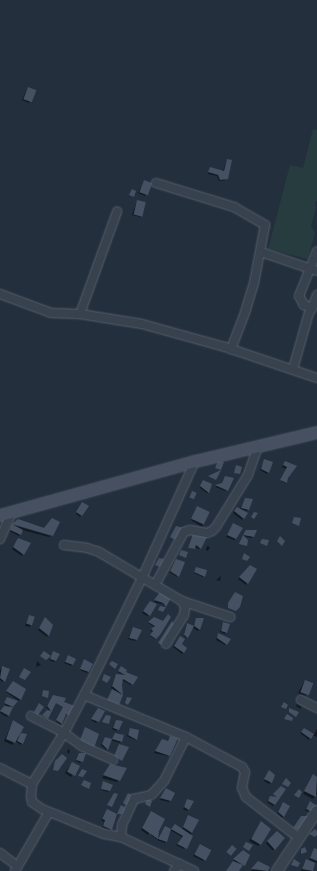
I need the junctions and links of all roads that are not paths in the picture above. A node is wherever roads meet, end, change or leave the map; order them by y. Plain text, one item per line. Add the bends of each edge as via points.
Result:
1 (156, 183) dead end
2 (117, 212) dead end
3 (317, 251) edge
4 (261, 252) junction
5 (313, 270) edge
6 (0, 294) edge
7 (317, 295) edge
8 (310, 310) junction
9 (80, 314) junction
10 (317, 317) edge
11 (231, 349) junction
12 (293, 369) junction
13 (317, 378) edge
14 (317, 432) edge
15 (258, 446) junction
16 (195, 461) junction
17 (12, 512) junction
18 (0, 515) edge
19 (0, 539) edge
20 (64, 545) dead end
21 (142, 578) junction
22 (155, 584) junction
23 (182, 601) junction
24 (230, 617) dead end
25 (166, 644) dead end
26 (84, 694) junction
27 (301, 700) dead end
28 (317, 708) edge
29 (31, 716) dead end
30 (64, 733) junction
31 (186, 737) junction
32 (113, 760) dead end
33 (0, 768) edge
34 (32, 784) junction
35 (317, 811) edge
36 (49, 812) junction
37 (120, 837) junction
38 (299, 838) junction
39 (0, 853) edge
40 (177, 867) edge
41 (16, 869) edge
42 (280, 870) edge
43 (194, 871) edge

1 - 4 street via 234,207 265,225
2 - 9 street
3 - 5 street
4 - 5 street
4 - 11 street via 246,310
5 - 8 street via 300,296
6 - 9 street via 51,313
7 - 8 street
8 - 10 street
8 - 12 street
9 - 11 street via 142,324
11 - 12 street
12 - 13 street
14 - 15 main road
15 - 16 main road
15 - 22 street via 248,475 212,531 184,532
16 - 17 main road
16 - 21 street
17 - 18 main road
17 - 19 street
20 - 21 street via 98,552
21 - 22 street
21 - 26 street
22 - 23 street
23 - 24 street
23 - 25 street via 185,607 184,615
26 - 30 street
26 - 31 street
27 - 28 street
29 - 30 street
30 - 32 street via 82,746
30 - 34 street
31 - 37 street via 164,781 147,797 134,799 122,825
31 - 38 street via 242,767 245,772 242,788 246,797
33 - 34 street
34 - 36 street via 32,802
35 - 38 street
36 - 37 street via 104,834
36 - 41 street
37 - 40 street
38 - 42 street
39 - 41 street
40 - 43 street

